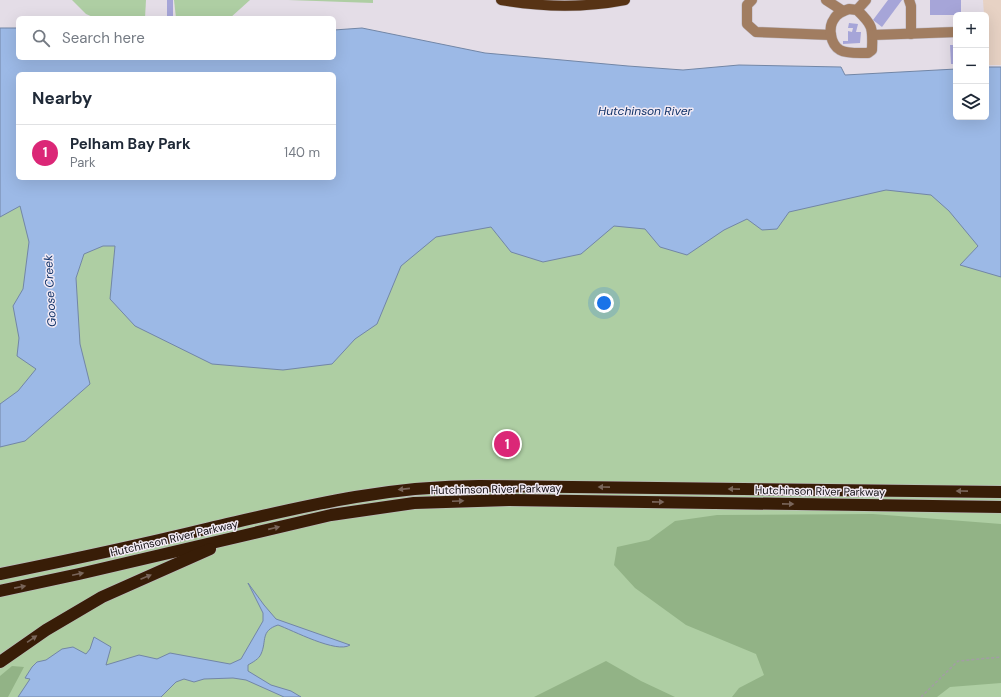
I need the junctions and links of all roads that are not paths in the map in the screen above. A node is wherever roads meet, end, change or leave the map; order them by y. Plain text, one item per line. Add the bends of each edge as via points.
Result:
1 (501, 0) edge
2 (625, 0) edge
3 (752, 0) edge
4 (826, 0) edge
5 (866, 0) edge
6 (909, 0) edge
7 (857, 10) junction
8 (843, 11) junction
9 (953, 32) edge
10 (912, 34) junction
11 (831, 35) junction
12 (873, 35) junction
13 (1001, 492) edge
14 (1001, 507) edge
15 (236, 537) junction
16 (0, 574) edge
17 (0, 591) edge
18 (0, 662) edge

1 - 2 main road via 542,5
3 - 11 street via 747,5 747,24 756,32
4 - 8 street
5 - 7 street
6 - 10 street
7 - 8 street
7 - 12 street via 872,26
8 - 11 street via 833,20
9 - 10 street
10 - 12 street
11 - 12 street via 838,49 844,52 868,53 872,50
13 -> 16 highway, Hutchinson River Parkway via 486,486 421,488 325,501 158,541
15 -> 14 highway, Hutchinson River Parkway via 358,510 454,501
17 -> 15 highway, Hutchinson River Parkway
18 -> 15 highway via 46,630 102,597

